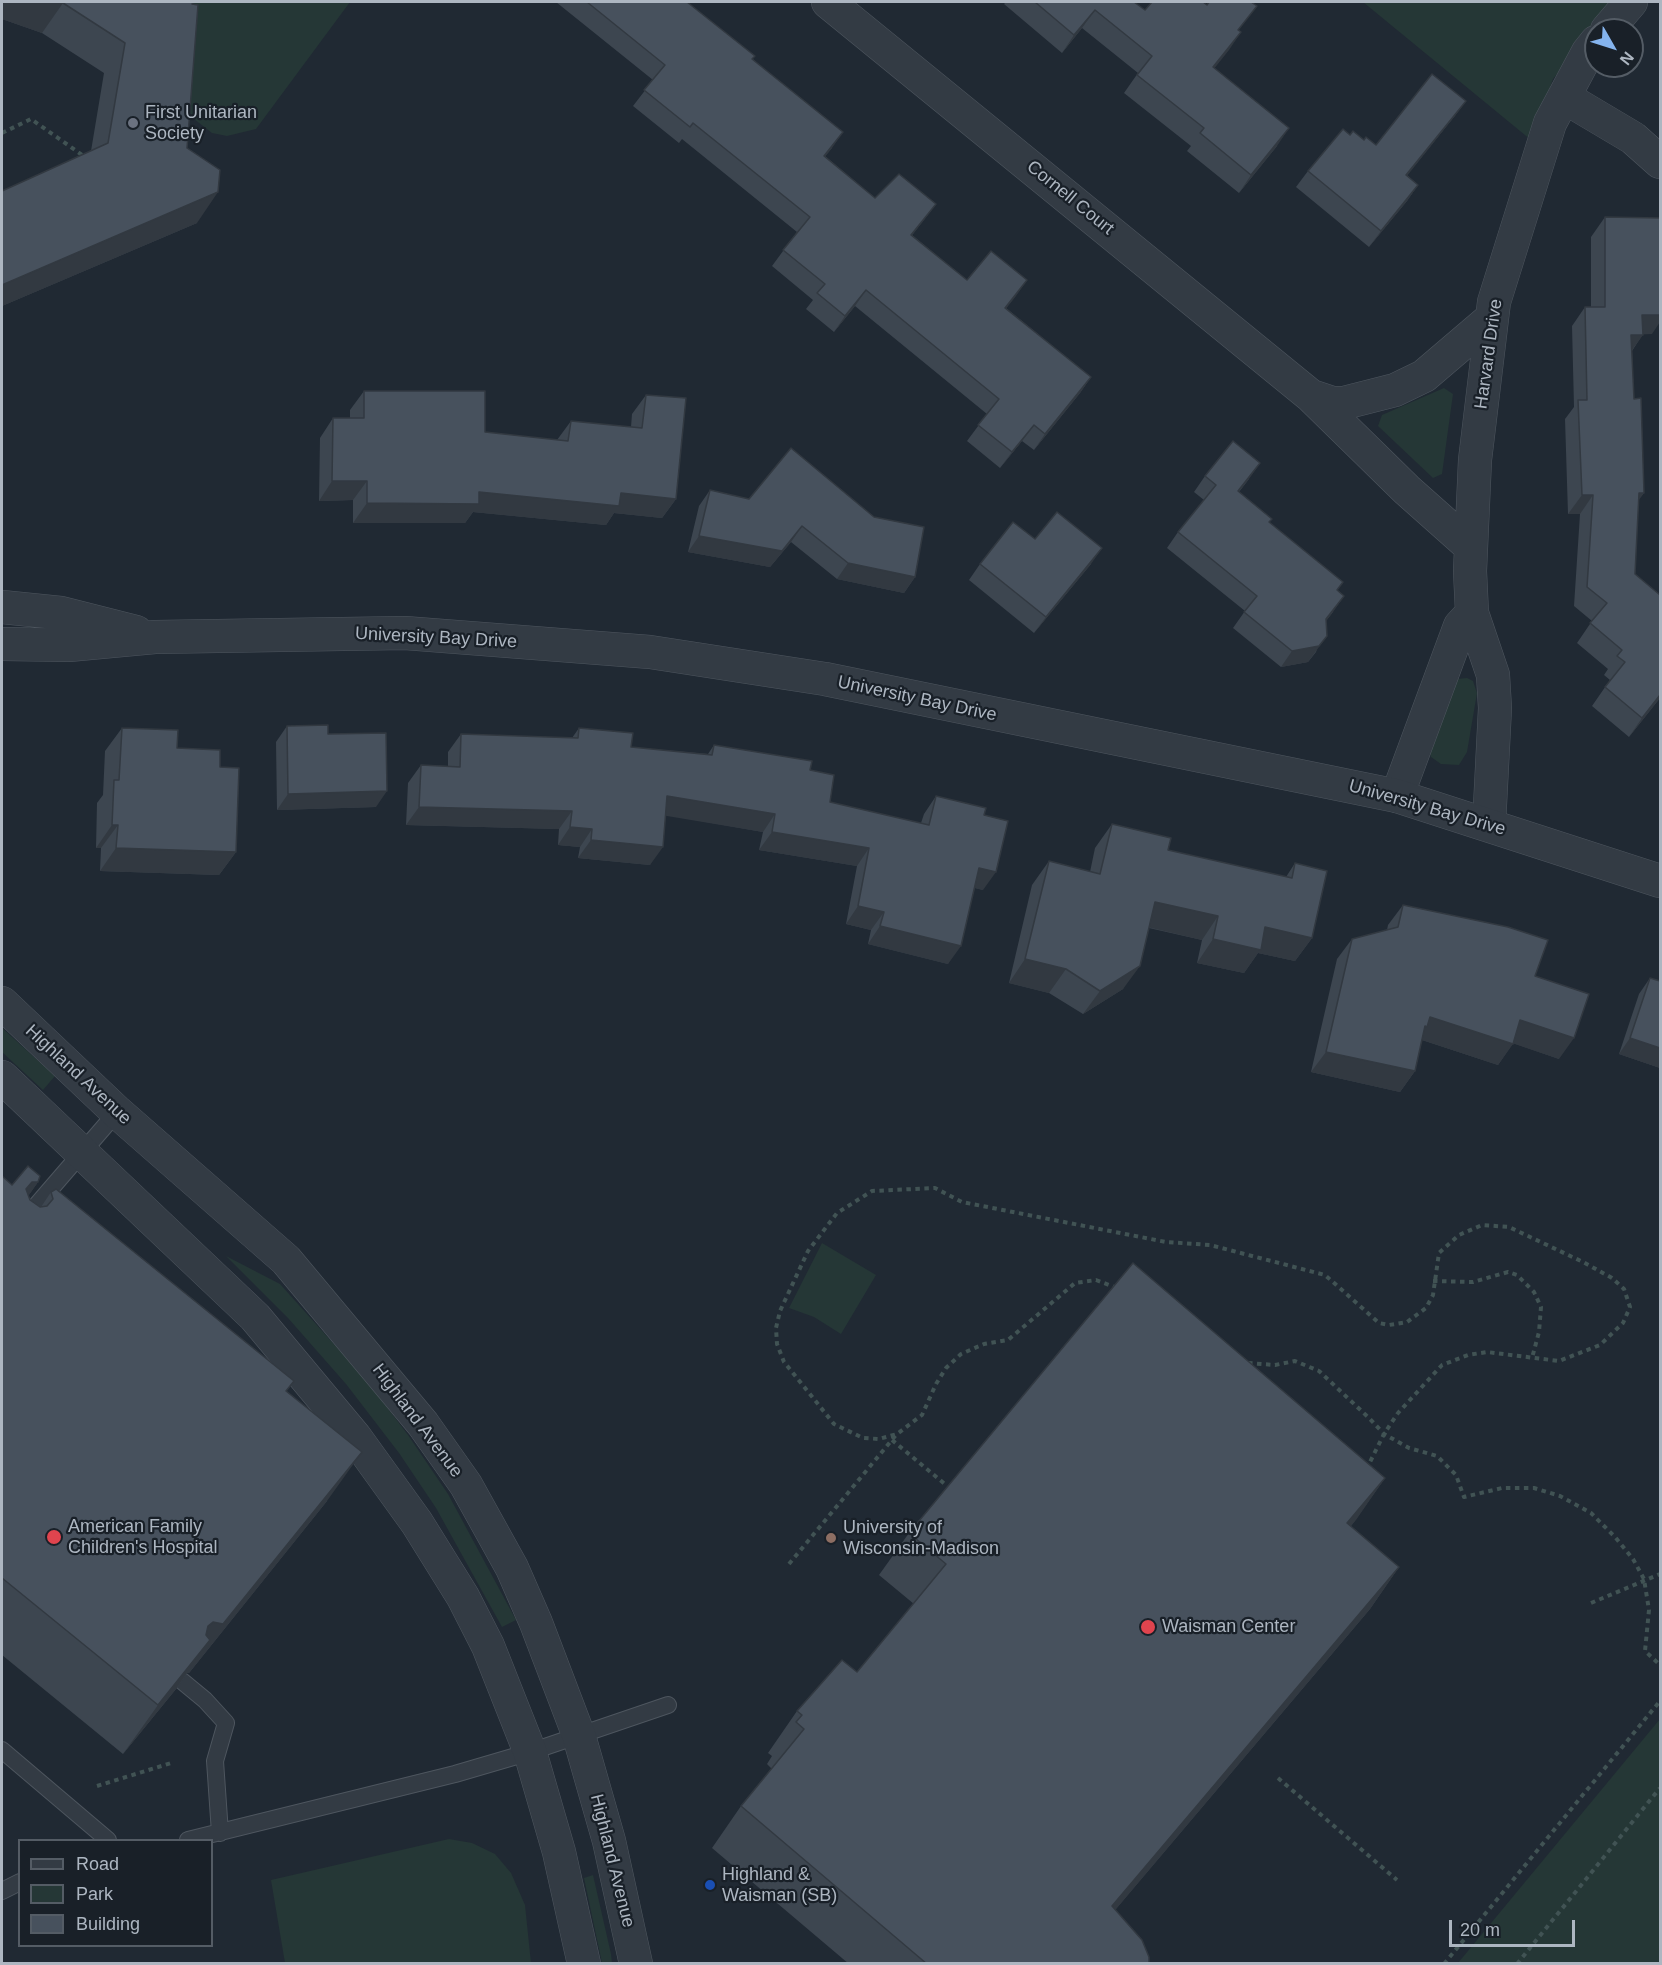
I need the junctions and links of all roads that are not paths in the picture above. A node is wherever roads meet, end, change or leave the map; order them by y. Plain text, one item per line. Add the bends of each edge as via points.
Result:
1 (828, 2) edge
2 (1584, 58) edge
3 (1564, 97) junction
4 (1660, 162) edge
5 (1492, 318) junction
6 (1311, 396) junction
7 (1470, 546) junction
8 (2, 607) edge
9 (1472, 613) junction
10 (155, 637) junction
11 (2, 644) edge
12 (1397, 796) junction
13 (1489, 825) junction
14 (1660, 881) edge
15 (2, 1003) edge
16 (2, 1077) edge
17 (117, 1112) junction
18 (83, 1152) junction
19 (14, 1231) edge
20 (182, 1681) edge
21 (668, 1705) dead end
22 (579, 1736) junction
23 (2, 1750) edge
24 (530, 1752) junction
25 (220, 1833) junction
26 (107, 1839) edge
27 (193, 1839) edge
28 (18, 1883) edge
29 (2, 1890) edge
30 (584, 1964) edge
31 (636, 1964) edge

1 - 6 street, Cornell Court
2 - 3 street, Harvard Drive
3 - 4 street via 1633,138
3 - 5 street, Harvard Drive via 1550,123
5 - 6 street, Cornell Court via 1424,376 1395,390 1344,403
5 - 7 street, Harvard Drive via 1475,460
6 - 7 street, Cornell Court
7 - 9 street, Harvard Drive
8 - 10 street, University Bay Drive via 62,613
9 - 12 street via 1460,626
9 - 13 street, Harvard Drive via 1493,675
10 - 11 street, University Bay Drive via 98,644
10 - 12 street, University Bay Drive via 405,633 650,652 825,679
12 - 13 street, University Bay Drive
13 - 14 street, University Bay Drive
15 - 17 street, Highland Avenue
16 - 18 street
17 - 18 lane
17 - 22 street, Highland Avenue via 278,1252 423,1424 466,1485 512,1568
18 - 19 lane
18 - 24 street via 255,1317 355,1437 417,1523 463,1598 488,1646
20 - 25 lane via 226,1723 215,1761
21 - 22 lane
22 - 24 lane
22 - 31 street, Highland Avenue via 609,1841
23 - 26 lane
24 - 25 lane
24 - 30 street via 559,1852
25 - 27 lane
28 - 29 lane

